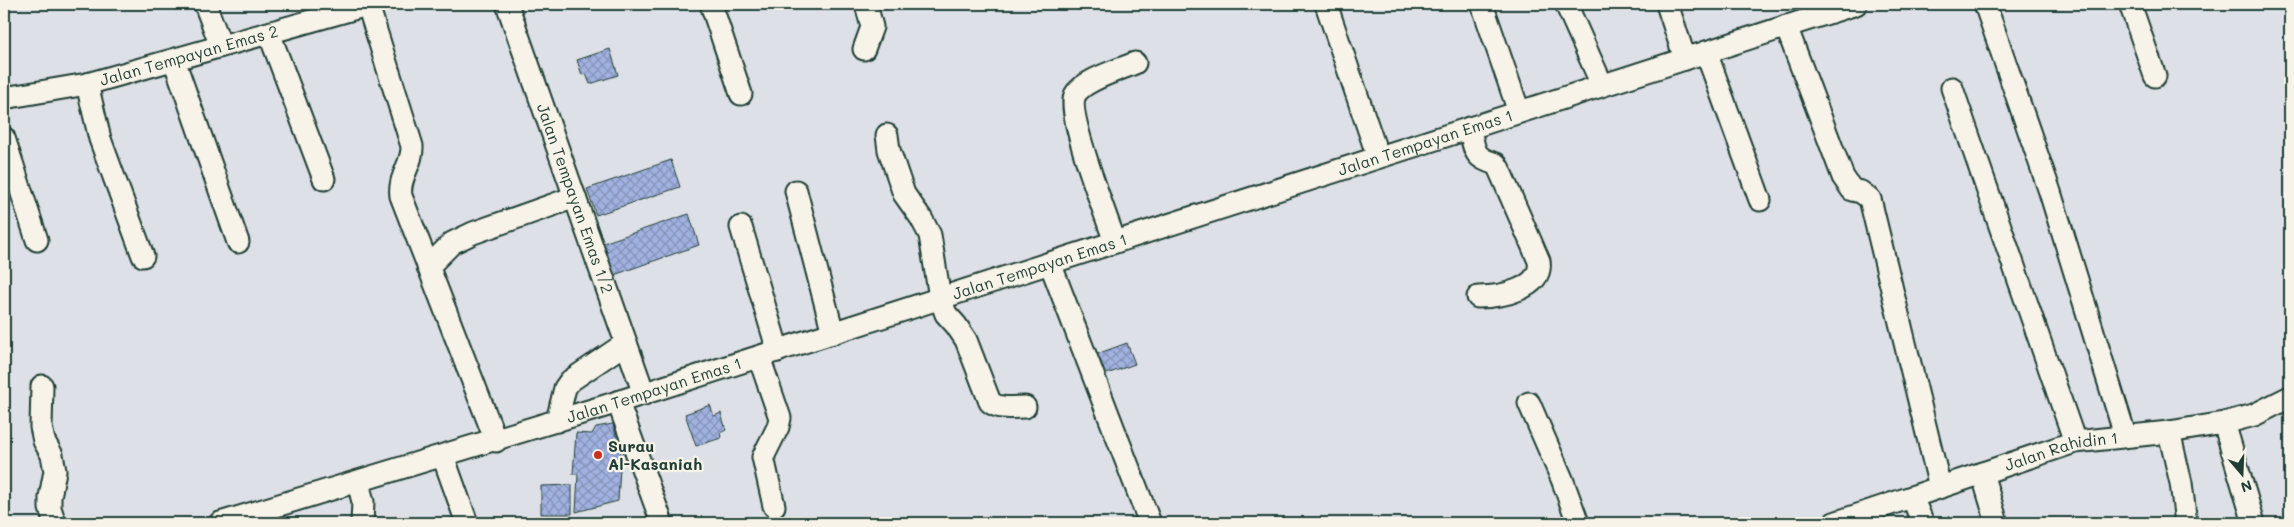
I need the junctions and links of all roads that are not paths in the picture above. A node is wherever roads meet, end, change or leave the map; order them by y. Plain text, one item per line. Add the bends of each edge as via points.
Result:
1 (204, 4) edge
2 (370, 4) edge
3 (508, 4) edge
4 (710, 4) edge
5 (866, 4) edge
6 (1326, 4) edge
7 (1482, 4) edge
8 (1566, 4) edge
9 (1667, 4) edge
10 (1856, 4) edge
11 (1985, 4) edge
12 (2130, 4) edge
13 (1786, 26) junction
14 (269, 33) junction
15 (221, 46) junction
16 (864, 48) dead end
17 (1706, 52) junction
18 (1685, 59) junction
19 (174, 60) junction
20 (1135, 64) dead end
21 (2155, 76) dead end
22 (87, 84) junction
23 (1602, 86) junction
24 (1952, 88) dead end
25 (740, 94) dead end
26 (4, 98) edge
27 (1519, 112) junction
28 (1469, 128) junction
29 (887, 135) dead end
30 (4, 138) edge
31 (1378, 157) junction
32 (324, 179) dead end
33 (796, 190) dead end
34 (575, 197) junction
35 (1760, 200) dead end
36 (741, 227) dead end
37 (37, 240) dead end
38 (238, 242) dead end
39 (1115, 242) junction
40 (143, 256) dead end
41 (1050, 263) junction
42 (428, 267) junction
43 (1478, 297) dead end
44 (940, 298) junction
45 (833, 333) junction
46 (626, 343) junction
47 (768, 354) junction
48 (42, 386) dead end
49 (644, 394) junction
50 (2290, 397) edge
51 (618, 402) junction
52 (1529, 403) dead end
53 (1025, 406) dead end
54 (557, 421) junction
55 (2224, 422) junction
56 (2169, 432) junction
57 (2125, 435) junction
58 (496, 441) junction
59 (2075, 442) junction
60 (443, 456) junction
61 (1982, 473) junction
62 (358, 482) junction
63 (1940, 487) junction
64 (1912, 497) junction
65 (774, 506) dead end
66 (268, 516) edge
67 (1846, 521) edge
68 (55, 523) edge
69 (220, 523) edge
70 (362, 523) edge
71 (467, 523) edge
72 (662, 523) edge
73 (1150, 523) edge
74 (1578, 523) edge
75 (1924, 523) edge
76 (1997, 523) edge
77 (2186, 523) edge
78 (2254, 523) edge

1 - 15 street
2 - 14 street, Jalan Tempayan Emas 2
2 - 42 street via 412,146 413,153 400,189
3 - 34 street, Jalan Tempayan Emas 1/2
4 - 25 street
5 - 16 street via 872,27
6 - 31 street
7 - 27 street
8 - 23 street
9 - 18 street
10 - 13 street, Jalan Tempayan Emas 1
11 - 57 street via 2050,192
12 - 21 street
13 - 17 street, Jalan Tempayan Emas 1
13 - 63 street via 1843,176 1852,190 1870,199
14 - 15 street, Jalan Tempayan Emas 2
14 - 32 street
15 - 19 street, Jalan Tempayan Emas 2
17 - 18 street, Jalan Tempayan Emas 1
17 - 35 street
18 - 23 street, Jalan Tempayan Emas 1
19 - 22 street, Jalan Tempayan Emas 2
19 - 38 street
20 - 39 street via 1085,85 1076,94 1072,105
22 - 26 street, Jalan Tempayan Emas 2
22 - 40 street via 100,139
23 - 27 street, Jalan Tempayan Emas 1
24 - 59 street
27 - 28 street, Jalan Tempayan Emas 1
28 - 31 street, Jalan Tempayan Emas 1
28 - 43 street via 1478,156 1496,164 1499,169 1540,270 1537,278 1519,288 1493,297
29 - 44 street via 904,194 930,235
30 - 37 street
31 - 39 street, Jalan Tempayan Emas 1
33 - 45 street
34 - 42 street via 473,233 452,244
34 - 46 street, Jalan Tempayan Emas 1/2
36 - 47 street
39 - 41 street, Jalan Tempayan Emas 1
41 - 44 street, Jalan Tempayan Emas 1
41 - 73 street
42 - 58 street
44 - 45 street, Jalan Tempayan Emas 1
44 - 53 street via 946,314 966,340 990,402 1002,408
45 - 47 street, Jalan Tempayan Emas 1
46 - 49 street, Jalan Tempayan Emas 1/2
46 - 54 street via 570,381 565,388
47 - 49 street, Jalan Tempayan Emas 1
47 - 65 street via 780,418 763,457
48 - 68 street via 41,427 55,471 50,508
49 - 51 street, Jalan Tempayan Emas 1
50 - 55 street, Jalan Rahidin 1 via 2254,416
51 - 54 street, Jalan Tempayan Emas 1
51 - 72 street
52 - 74 street
54 - 58 street, Jalan Tempayan Emas 1
55 - 56 street, Jalan Rahidin 1
55 - 78 street
56 - 57 street, Jalan Rahidin 1
56 - 77 street
57 - 59 street, Jalan Rahidin 1
58 - 60 street, Jalan Tempayan Emas 1
59 - 61 street, Jalan Rahidin 1
60 - 62 street, Jalan Tempayan Emas 1
60 - 71 street
61 - 63 street, Jalan Rahidin 1
61 - 76 street
62 - 66 street, Jalan Tempayan Emas 1
62 - 70 street via 363,502
63 - 64 street, Jalan Rahidin 1
64 - 67 street, Jalan Rahidin 1
64 - 75 street
66 - 69 street, Jalan Tempayan Emas 1

